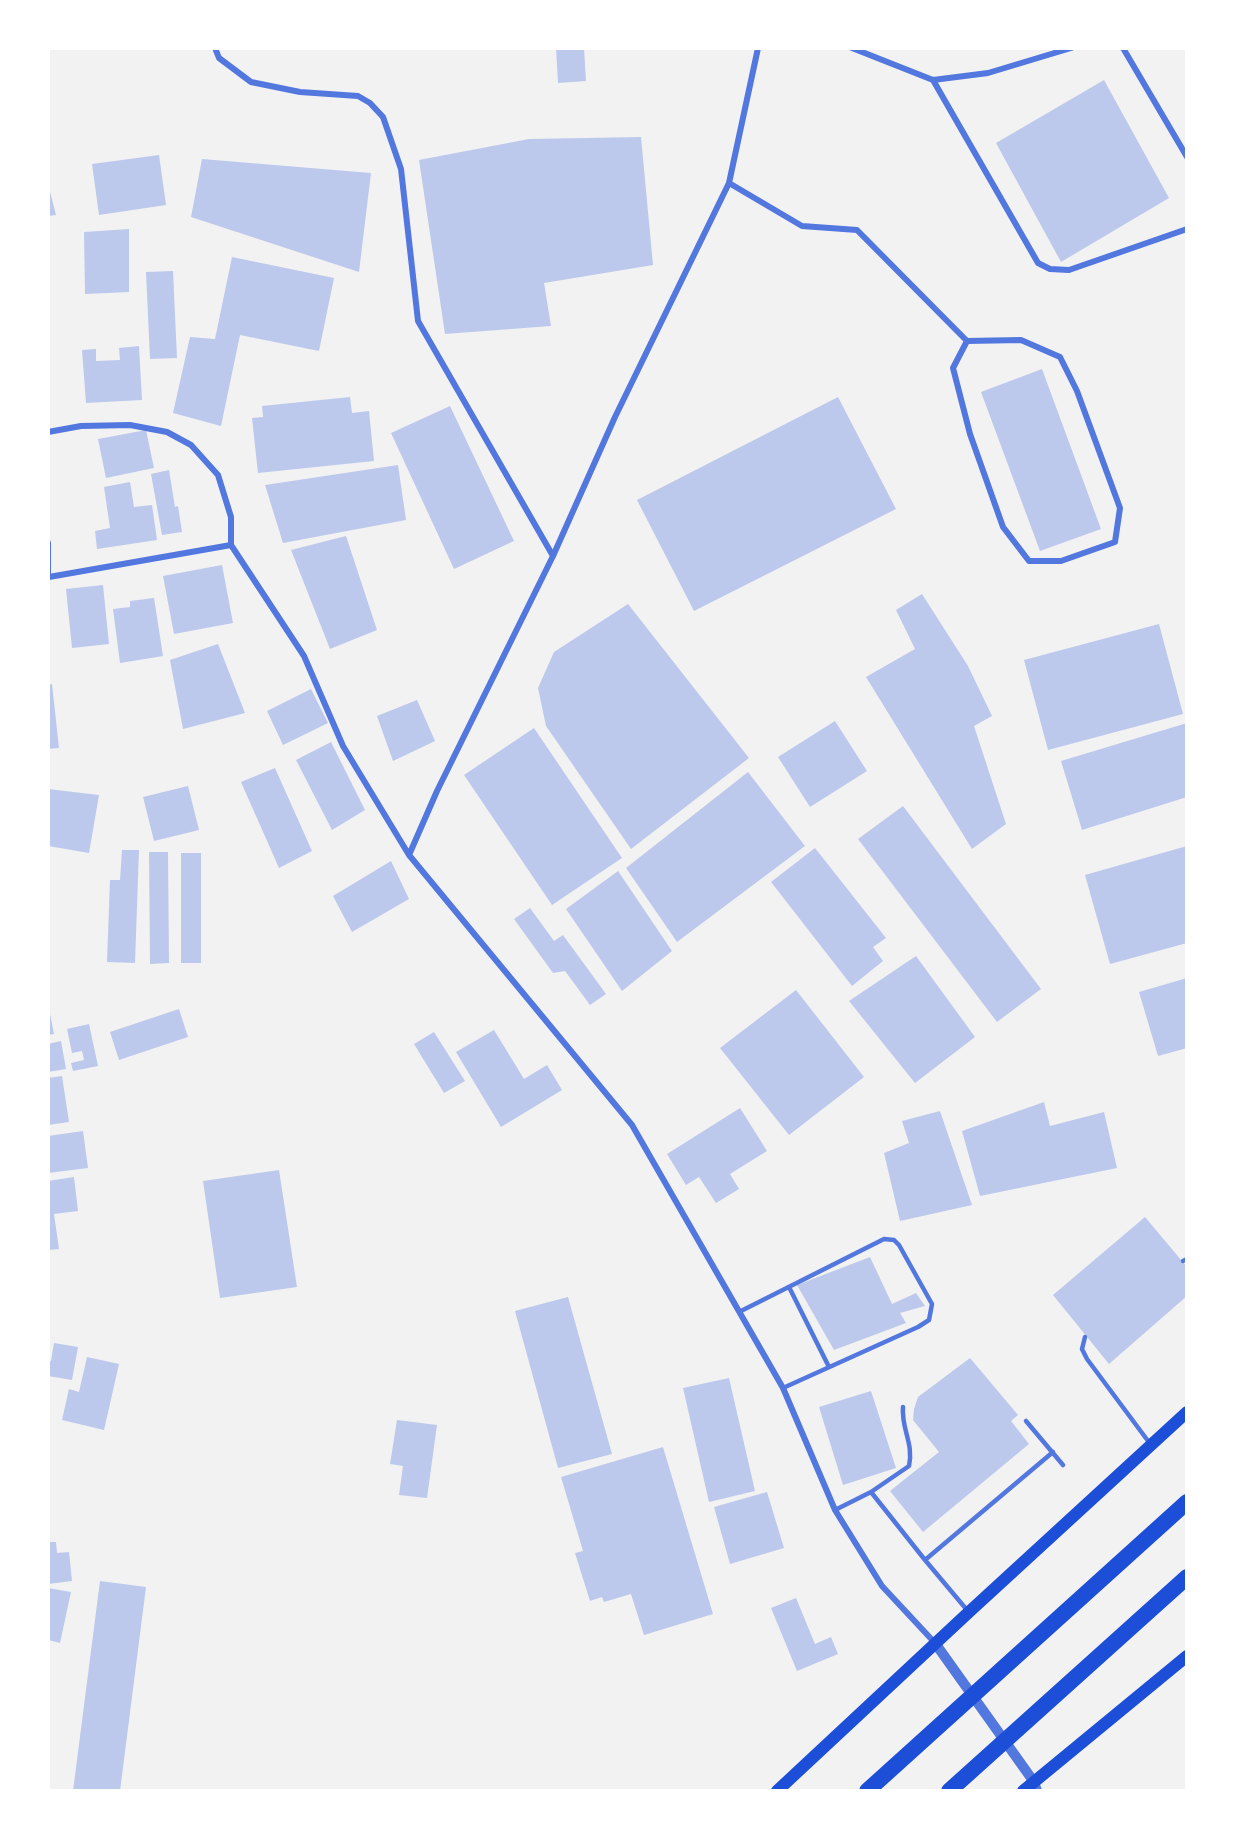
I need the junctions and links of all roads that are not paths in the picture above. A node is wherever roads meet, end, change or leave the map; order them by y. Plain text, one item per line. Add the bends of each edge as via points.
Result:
1 (215, 48) edge
2 (758, 48) edge
3 (852, 48) edge
4 (1071, 48) edge
5 (1123, 48) edge
6 (933, 80) junction
7 (1187, 158) edge
8 (729, 183) junction
9 (1184, 231) edge
10 (1187, 236) edge
11 (967, 341) junction
12 (48, 432) edge
13 (48, 543) edge
14 (231, 545) junction
15 (553, 556) junction
16 (49, 577) edge
17 (409, 855) junction
18 (789, 1287) junction
19 (739, 1312) junction
20 (1085, 1337) dead end
21 (829, 1367) junction
22 (783, 1388) junction
23 (903, 1407) dead end
24 (1187, 1413) edge
25 (1026, 1421) dead end
26 (1151, 1445) junction
27 (1053, 1452) junction
28 (1063, 1465) dead end
29 (871, 1492) junction
30 (1187, 1502) edge
31 (835, 1510) junction
32 (925, 1560) junction
33 (1187, 1576) edge
34 (969, 1612) junction
35 (935, 1643) junction
36 (1187, 1656) edge
37 (1035, 1787) edge
38 (777, 1791) edge
39 (867, 1791) edge
40 (949, 1791) edge
41 (1023, 1791) edge

1 - 15 street via 219,58 251,82 300,92 358,96 370,102 383,117 401,168 418,321
2 - 8 street
3 - 6 street
4 - 6 street via 988,73
5 - 7 street
6 - 9 street via 1038,263 1050,269 1069,270
8 - 11 street via 802,226 857,231
8 - 15 street via 615,417
9 - 10 street
11 - 11 street via 1021,340 1060,357 1077,391 1120,508 1115,543 1061,561 1029,561 1003,527 970,434 954,368
12 - 14 street via 81,426 130,425 167,432 191,445 218,475 231,516
13 - 16 street
14 - 16 street
14 - 17 street via 304,656 343,746
15 - 17 street via 436,791
17 - 19 street via 632,1125
18 - 19 lane
18 - 21 lane
18 - 21 lane via 884,1239 894,1240 932,1304 929,1320
19 - 22 street
20 - 26 lane via 1082,1349 1087,1359
21 - 22 lane
22 - 31 street
23 - 29 lane via 912,1454 909,1466
24 - 26 main road
25 - 27 lane
26 - 34 main road
27 - 28 lane
27 - 32 lane
29 - 31 lane
29 - 32 lane
30 - 39 highway
31 - 35 street via 882,1586
32 - 34 lane
33 - 40 highway
34 - 35 main road
35 - 37 street
35 - 38 main road
36 - 37 main road
37 - 41 main road

